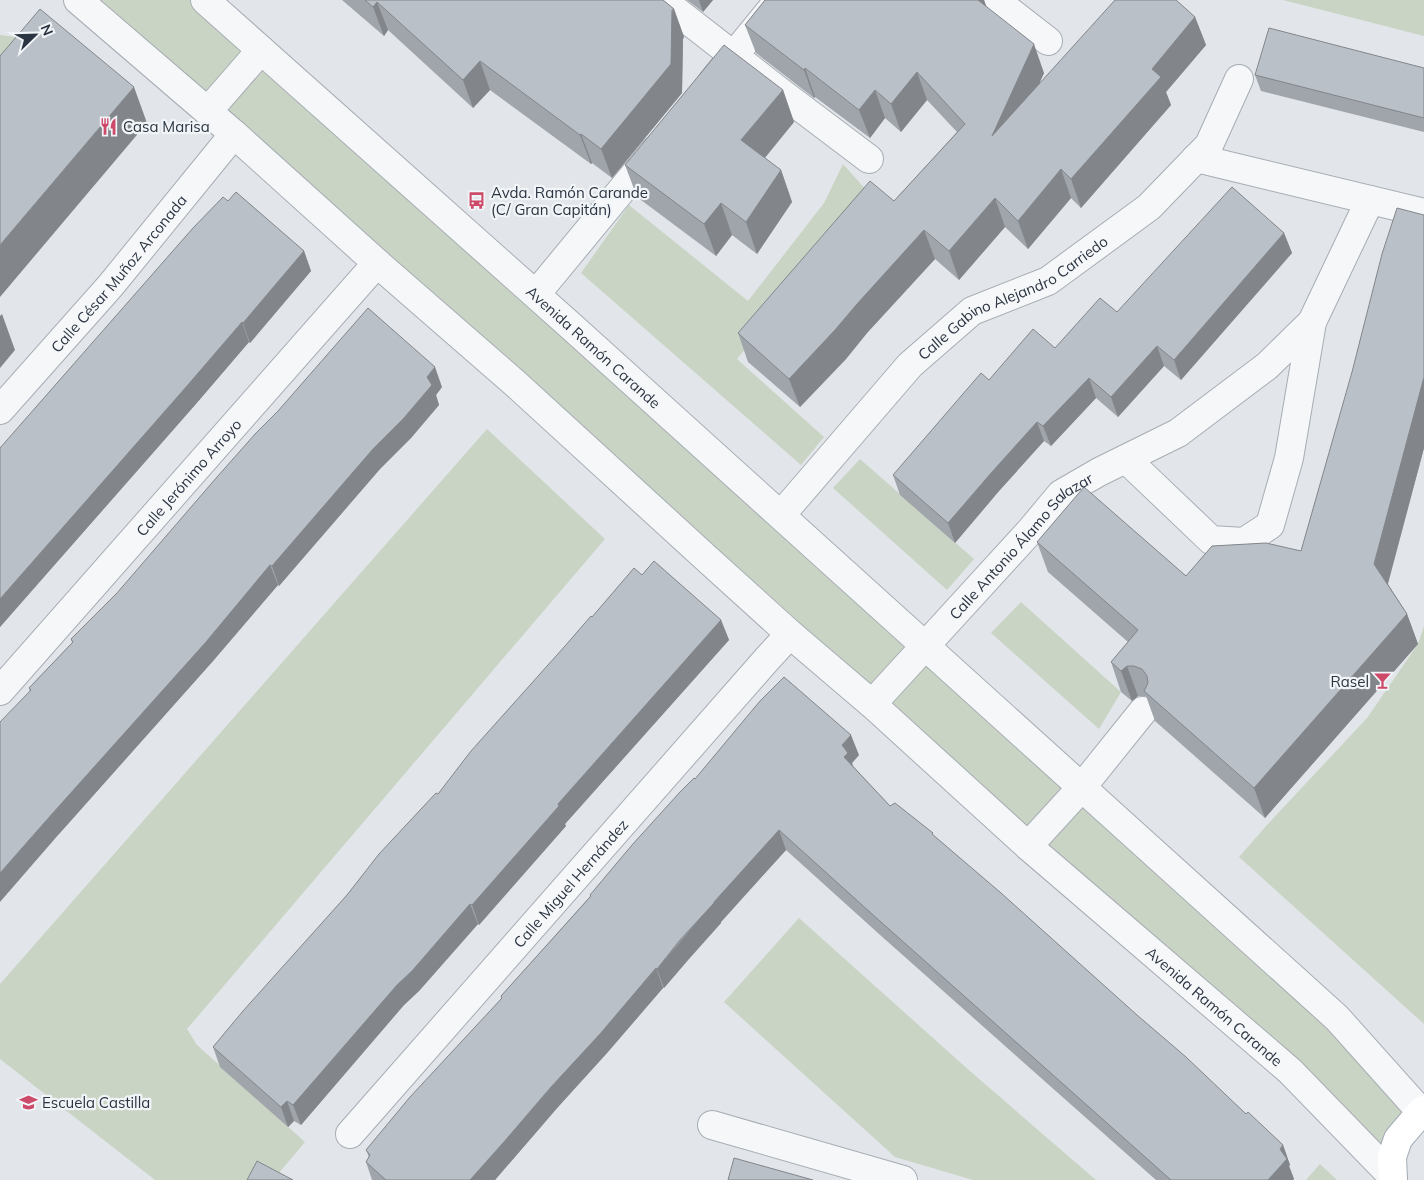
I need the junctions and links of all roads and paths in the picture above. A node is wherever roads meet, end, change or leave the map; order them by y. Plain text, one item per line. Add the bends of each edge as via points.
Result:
1 (78, 0) edge
2 (205, 0) edge
3 (662, 0) edge
4 (779, 0) edge
5 (995, 0) edge
6 (1048, 41) dead end
7 (262, 50) junction
8 (734, 56) junction
9 (1239, 80) dead end
10 (696, 100) edge
11 (208, 111) junction
12 (672, 130) edge
13 (234, 134) junction
14 (1196, 158) junction
15 (869, 159) dead end
16 (1370, 200) junction
17 (1424, 213) edge
18 (377, 263) junction
19 (536, 294) junction
20 (1312, 322) junction
21 (0, 410) edge
22 (1126, 459) junction
23 (781, 515) junction
24 (790, 634) junction
25 (925, 645) junction
26 (0, 691) edge
27 (872, 704) junction
28 (1144, 711) dead end
29 (1082, 787) junction
30 (1028, 846) junction
31 (1423, 1111) edge
32 (712, 1125) dead end
33 (350, 1134) dead end
34 (1392, 1178) edge
35 (903, 1180) edge

1 - 11 street, Avenida Ramón Carande
2 - 7 street, Avenida Ramón Carande
3 - 8 street
4 - 8 street
5 - 6 street
7 - 11 street
7 - 19 street, Avenida Ramón Carande
8 - 10 street
8 - 15 street
9 - 14 street, Calle Gabino Alejandro Carriedo via 1209,145
11 - 13 street, Avenida Ramón Carande
12 - 19 street
13 - 18 street, Avenida Ramón Carande
13 - 21 street, Calle César Muñoz Arconada via 111,285
14 - 16 street
14 - 23 street, Calle Gabino Alejandro Carriedo via 1149,208 1048,281 972,311 910,365
16 - 17 street
16 - 20 street, Calle Antonio Álamo Salazar
18 - 24 street, Avenida Ramón Carande
18 - 26 street, Calle Jerónimo Arroyo
19 - 23 street, Avenida Ramón Carande
20 - 22 street, Calle Antonio Álamo Salazar via 1267,366 1178,433
20 - 22 street, Calle Antonio Álamo Salazar via 1289,458 1270,525 1244,542 1211,540
22 - 25 street, Calle Antonio Álamo Salazar via 1061,494
23 - 25 street, Avenida Ramón Carande
24 - 27 street, Avenida Ramón Carande
24 - 33 street, Calle Miguel Hernández
25 - 27 street
25 - 29 street, Avenida Ramón Carande
27 - 30 street, Avenida Ramón Carande
28 - 29 street
29 - 30 street
29 - 31 street, Avenida Ramón Carande via 1337,1018
30 - 34 street, Avenida Ramón Carande via 1290,1071
31 - 34 main road via 1398,1140 1392,1157
32 - 35 street

